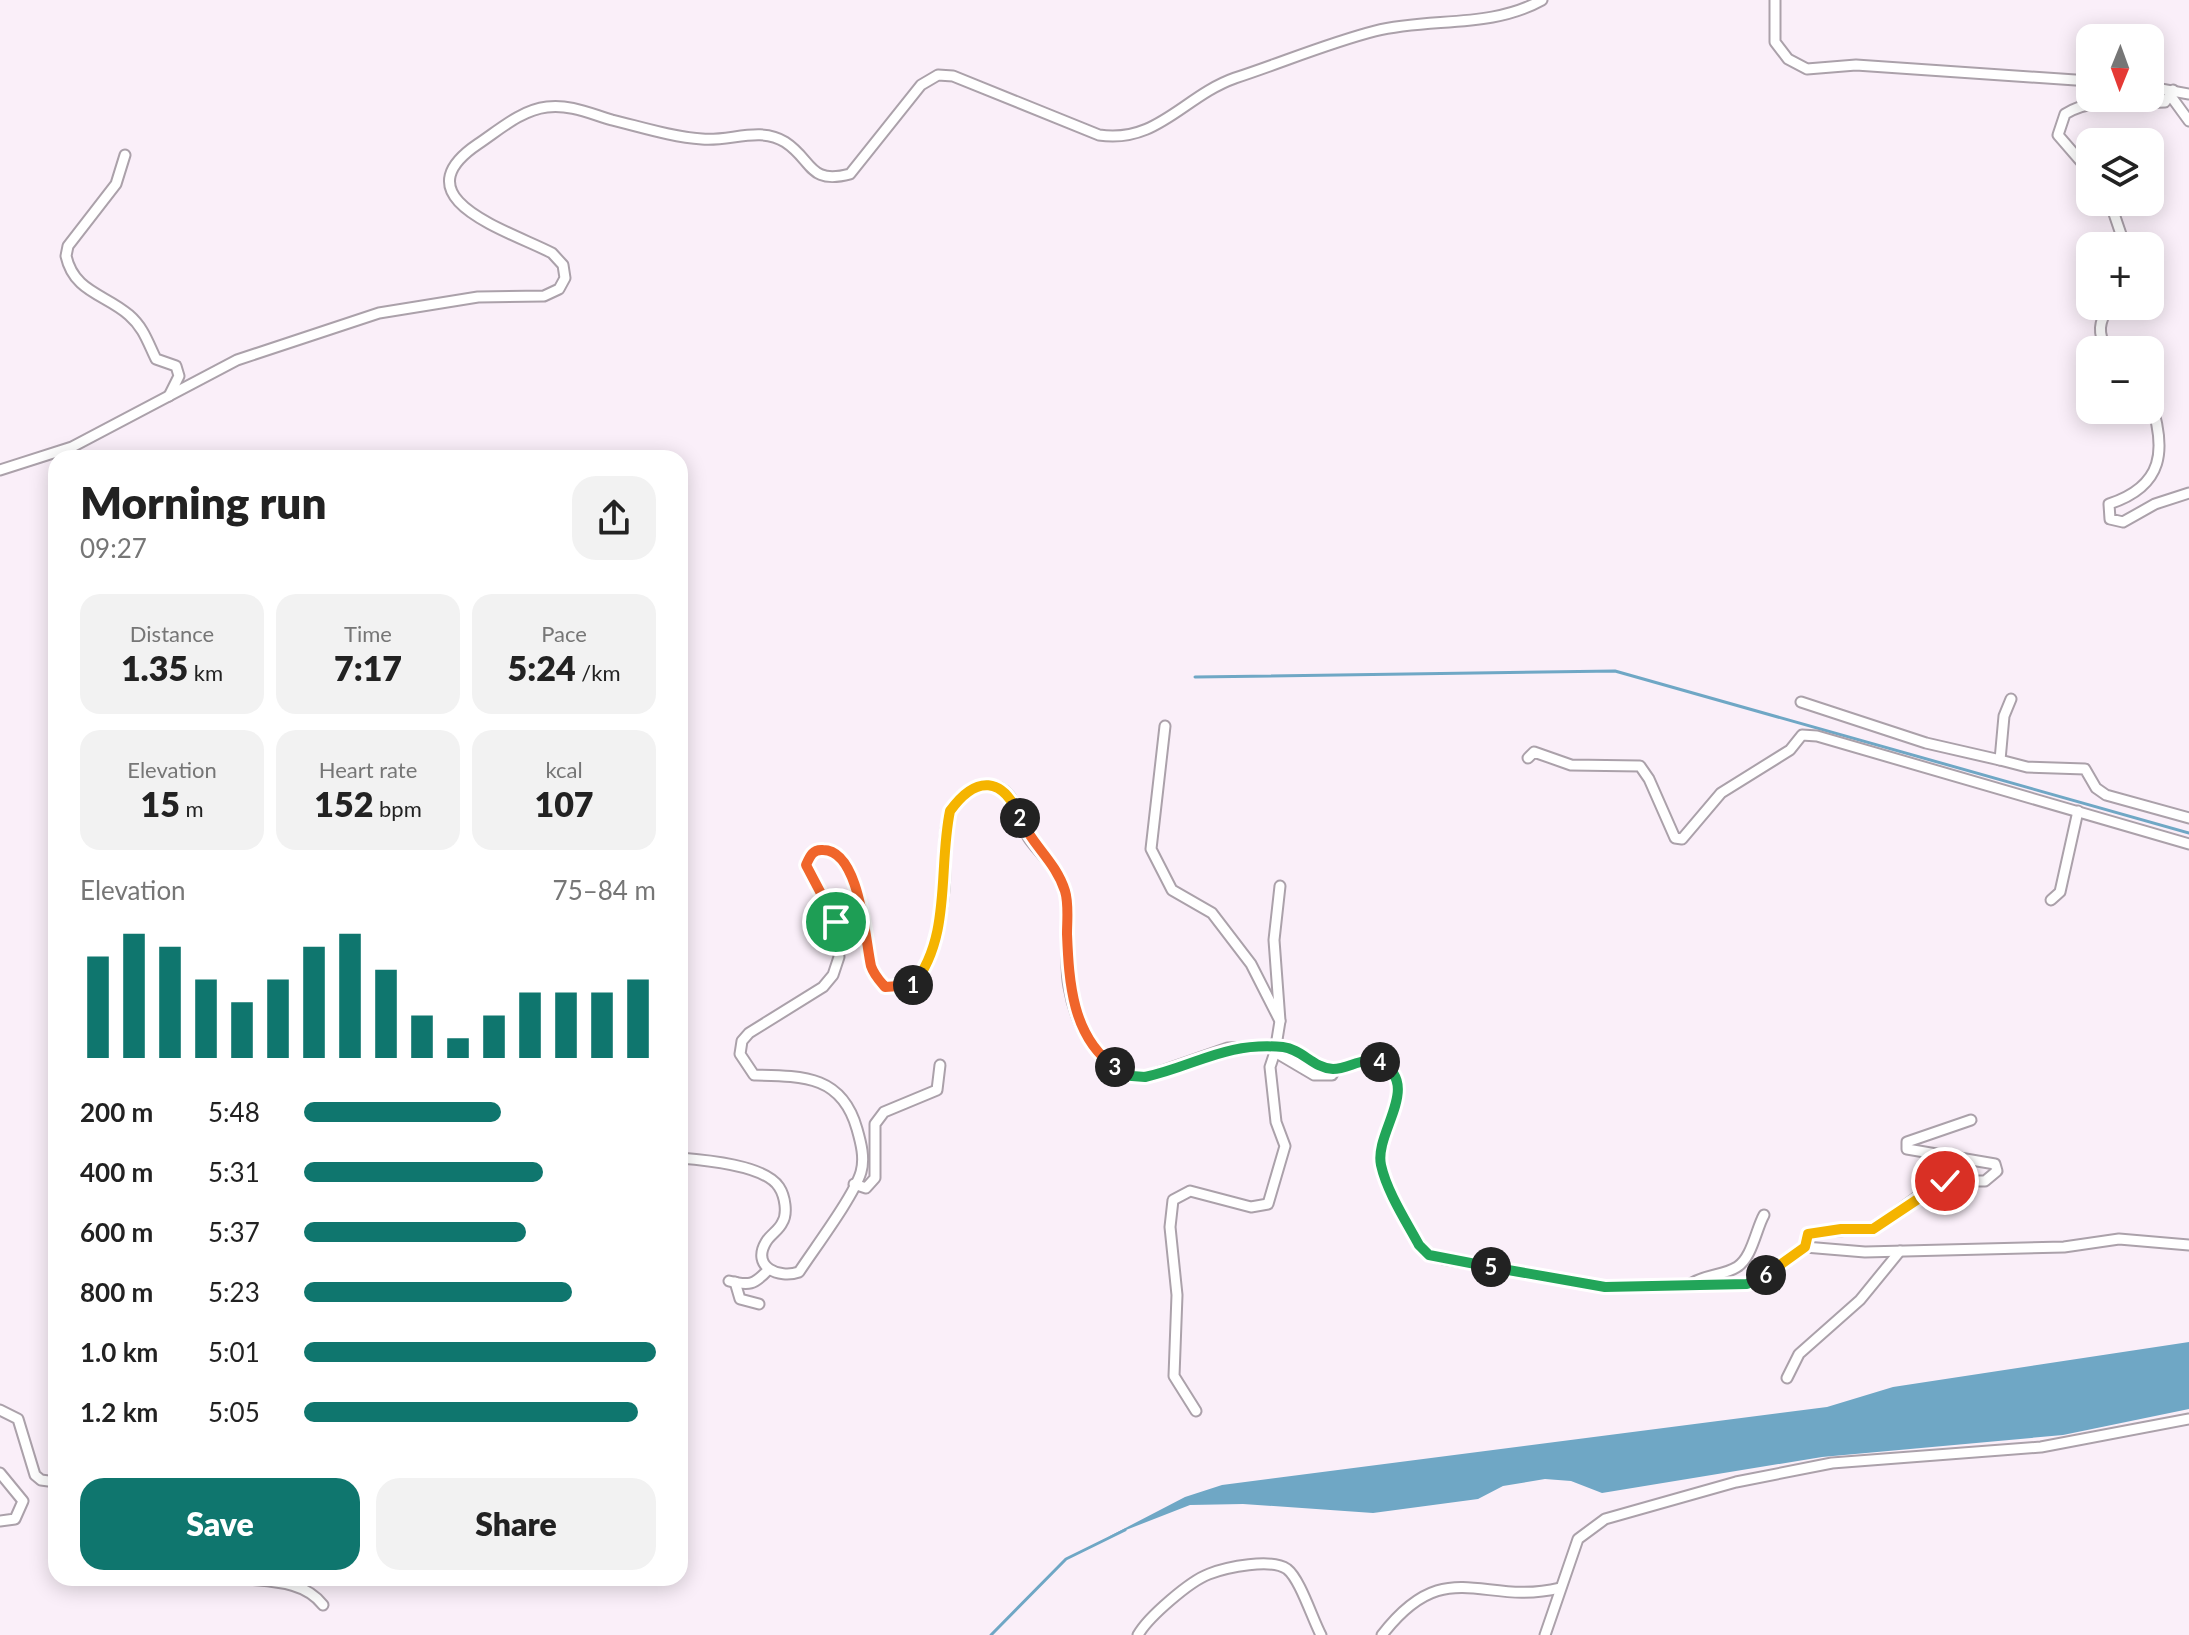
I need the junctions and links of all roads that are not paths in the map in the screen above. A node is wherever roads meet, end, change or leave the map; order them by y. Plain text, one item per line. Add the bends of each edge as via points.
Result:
1 (1542, 0) edge
2 (1775, 0) edge
3 (2076, 80) edge
4 (2164, 90) edge
5 (2172, 92) junction
6 (2189, 94) edge
7 (2189, 121) edge
8 (125, 155) dead end
9 (2076, 156) edge
10 (169, 396) junction
11 (2157, 424) edge
12 (63, 450) edge
13 (48, 455) edge
14 (0, 470) edge
15 (2189, 493) edge
16 (2011, 699) dead end
17 (1801, 702) dead end
18 (1165, 726) dead end
19 (1528, 758) dead end
20 (2000, 760) junction
21 (2078, 811) junction
22 (2189, 818) edge
23 (2189, 844) edge
24 (1280, 886) dead end
25 (2051, 900) dead end
26 (1280, 1021) junction
27 (1275, 1048) junction
28 (940, 1065) dead end
29 (1971, 1120) dead end
30 (688, 1159) edge
31 (854, 1184) junction
32 (1764, 1215) dead end
33 (2189, 1245) edge
34 (1805, 1247) junction
35 (1900, 1251) junction
36 (768, 1270) junction
37 (1689, 1285) junction
38 (759, 1304) dead end
39 (1787, 1378) dead end
40 (0, 1410) edge
41 (1196, 1411) dead end
42 (2189, 1419) edge
43 (0, 1473) edge
44 (48, 1481) edge
45 (0, 1521) edge
46 (292, 1586) edge
47 (1560, 1588) junction
48 (323, 1605) dead end
49 (1138, 1635) edge
50 (1321, 1635) edge
51 (1382, 1635) edge
52 (1545, 1635) edge

1 - 10 street via 1520,12 1490,18 1376,31 1219,84 1144,133 1120,138 1099,135 953,76 938,75 921,85 850,174 832,179 813,172 786,142 772,136 701,139 575,108 547,107 519,116 458,158 447,187 459,206 552,253 563,265 565,278 559,289 544,296 478,297 379,313 237,360
2 - 3 street via 1775,42 1788,59 1807,69 1856,65
4 - 5 street
5 - 6 street
5 - 7 street
5 - 9 street via 2165,102 2087,104 2065,114 2058,135
8 - 10 street via 116,184 68,246 66,256 81,287 128,314 143,330 156,359 176,366 179,376
10 - 12 street
11 - 15 street via 2154,473 2137,494 2109,504 2110,519 2123,522
13 - 14 street
16 - 20 street
17 - 20 street via 1926,743
18 - 26 street via 1151,849 1157,866 1172,890 1212,913 1235,941
19 - 21 street via 1534,752 1571,765 1640,766 1675,838 1682,839 1721,793 1790,750 1802,735
20 - 22 street via 2027,767 2085,769 2106,795
21 - 23 street
21 - 25 street via 2060,892
24 - 26 street via 1274,940
26 - 27 street
27 - 31 street via 1228,1048 1145,1077 1132,1076 1103,1059 1087,1037 1069,987 1066,895 1058,871 1029,838 1008,792 981,785 950,811 934,944 912,987 885,987 876,977 845,860 820,849 806,865 836,922 839,957 833,975 742,1041 740,1054 754,1075 828,1084 841,1092 851,1106 862,1149 862,1169
27 - 37 street via 1291,1048 1319,1066 1335,1069 1374,1060 1394,1073 1397,1104 1380,1148 1382,1167 1419,1245 1429,1255 1605,1287
27 - 41 street via 1270,1067 1276,1122 1285,1146 1268,1204 1251,1207 1190,1191 1173,1200 1174,1376
28 - 31 street via 937,1090 884,1112 875,1124 875,1178 866,1188
29 - 34 street via 1924,1134 1907,1142 1907,1149 1995,1164 1997,1171 1985,1181 1945,1181 1873,1229 1815,1232 1808,1234
30 - 36 street via 755,1171 780,1187 785,1209 783,1222 765,1243
31 - 36 street via 799,1272 788,1276
32 - 37 street via 1737,1267
33 - 35 street via 2119,1239 2064,1247
34 - 35 street
34 - 37 street via 1747,1284
35 - 39 street via 1860,1300 1799,1354
36 - 38 street via 758,1282 732,1281 740,1299
40 - 44 street via 18,1419 35,1475
42 - 47 street via 2041,1447 1832,1463 1736,1482 1589,1528 1574,1548
43 - 45 street via 23,1501 15,1519
46 - 48 street
47 - 51 street via 1436,1589 1399,1612
47 - 52 street
49 - 50 street via 1151,1618 1207,1574 1272,1562 1296,1579

